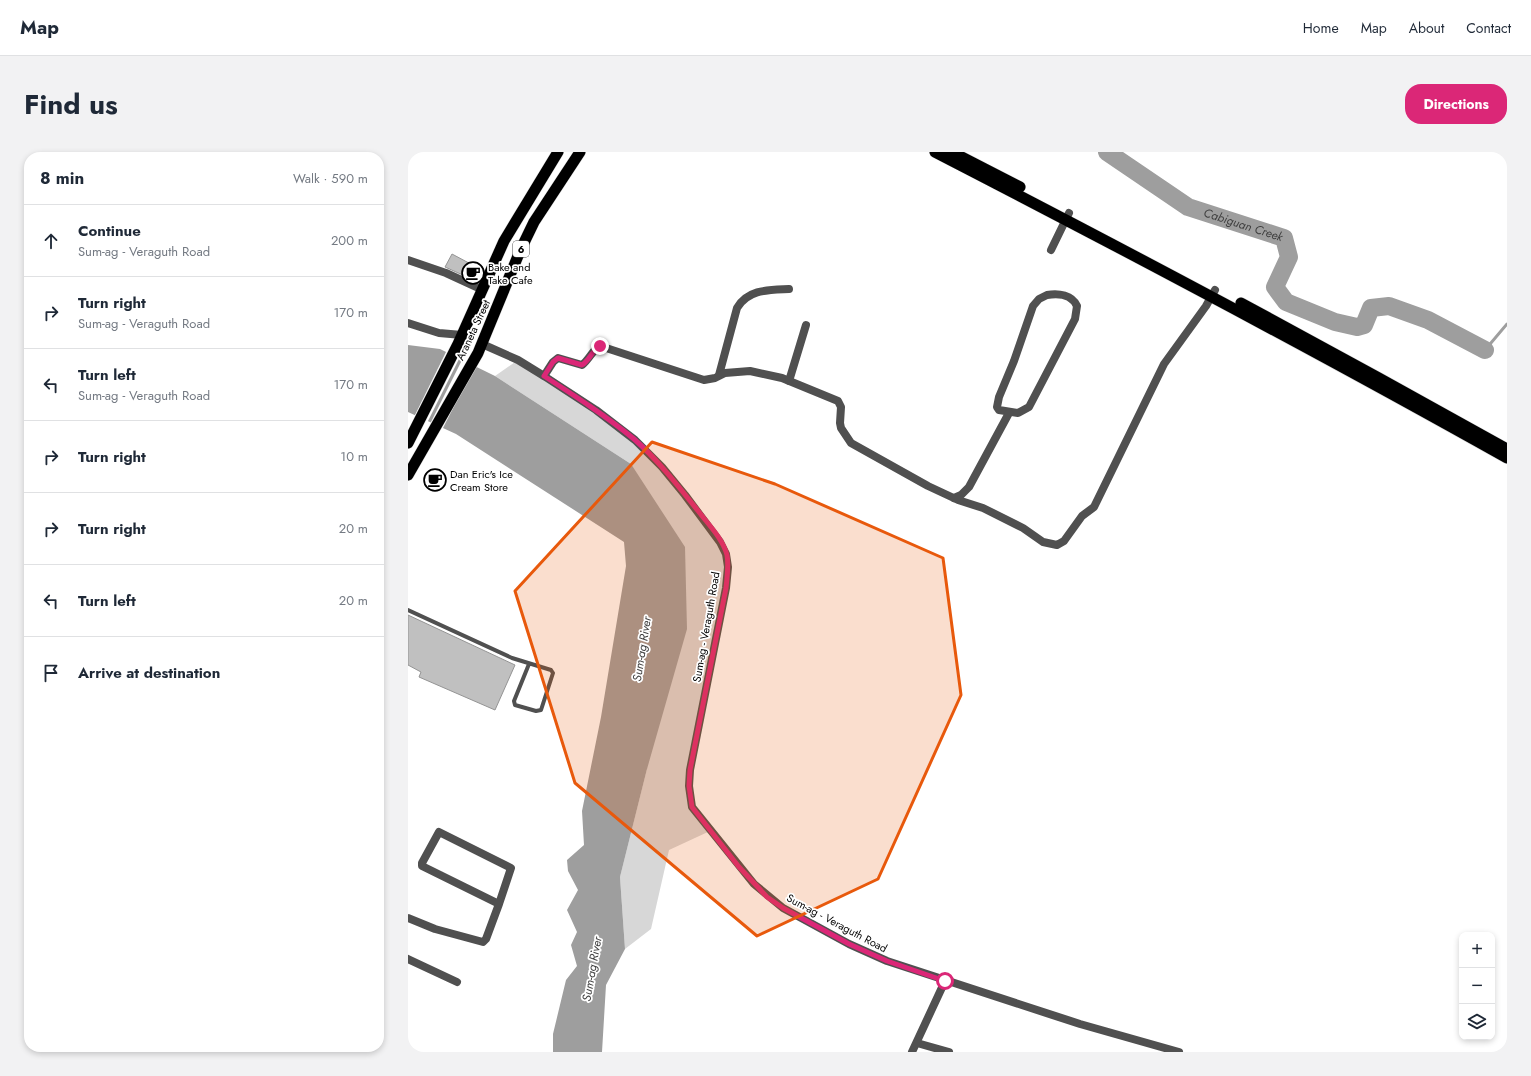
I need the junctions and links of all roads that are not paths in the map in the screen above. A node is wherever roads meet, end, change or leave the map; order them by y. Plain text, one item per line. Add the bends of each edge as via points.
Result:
1 (558, 152) edge
2 (580, 152) edge
3 (935, 152) edge
4 (952, 152) edge
5 (1067, 216) junction
6 (1051, 250) dead end
7 (408, 260) edge
8 (790, 289) dead end
9 (483, 290) junction
10 (1214, 293) junction
11 (408, 323) edge
12 (806, 325) dead end
13 (460, 340) junction
14 (480, 348) junction
15 (719, 375) junction
16 (544, 376) junction
17 (789, 381) junction
18 (1009, 413) junction
19 (408, 443) edge
20 (1507, 449) edge
21 (1507, 458) edge
22 (408, 475) edge
23 (954, 498) junction
24 (408, 610) edge
25 (529, 664) junction
26 (499, 904) junction
27 (408, 918) edge
28 (408, 959) edge
29 (945, 981) junction
30 (457, 982) dead end
31 (917, 1043) junction
32 (912, 1052) edge
33 (949, 1052) edge
34 (1179, 1052) edge

1 - 9 highway, Araneta Street / 6 via 507,235
2 - 14 highway, Araneta Street / 6 via 534,222
3 - 5 highway
4 - 5 highway
5 - 6 street
5 - 10 highway
7 - 9 street via 446,273
8 - 15 street via 759,292 742,300 736,308
9 - 13 highway, Araneta Street / 6
10 - 20 highway via 1380,378
10 - 21 highway
10 - 23 street via 1164,364 1094,507 1082,516 1064,541 1057,545 1043,542 982,508
11 - 13 street
12 - 17 street
13 - 19 highway, Araneta Street / 6
14 - 16 street, Sum-ag - Veraguth Road via 518,360
14 - 22 highway, Araneta Street / 6
15 - 16 street via 704,380 600,346 582,365 558,358
15 - 17 street via 750,371
16 - 29 street, Sum-ag - Veraguth Road via 596,410 635,440 662,467 710,526 726,554 726,588 690,770 692,807 767,897 849,944 887,961
17 - 23 street via 838,401 841,407 841,428 851,443
18 - 18 street via 1023,411 1032,403 1076,319 1078,306 1071,298 1047,295 1038,299 1033,306 997,402 999,410
18 - 23 street via 969,487
24 - 25 lane via 488,648
25 - 25 lane via 514,701 516,705 541,710 553,673 551,670
26 - 26 street via 422,866 438,832 511,868
26 - 27 street via 483,942 435,929
28 - 30 street
29 - 31 street
29 - 34 street, Sum-ag - Veraguth Road
31 - 32 street
31 - 33 street

